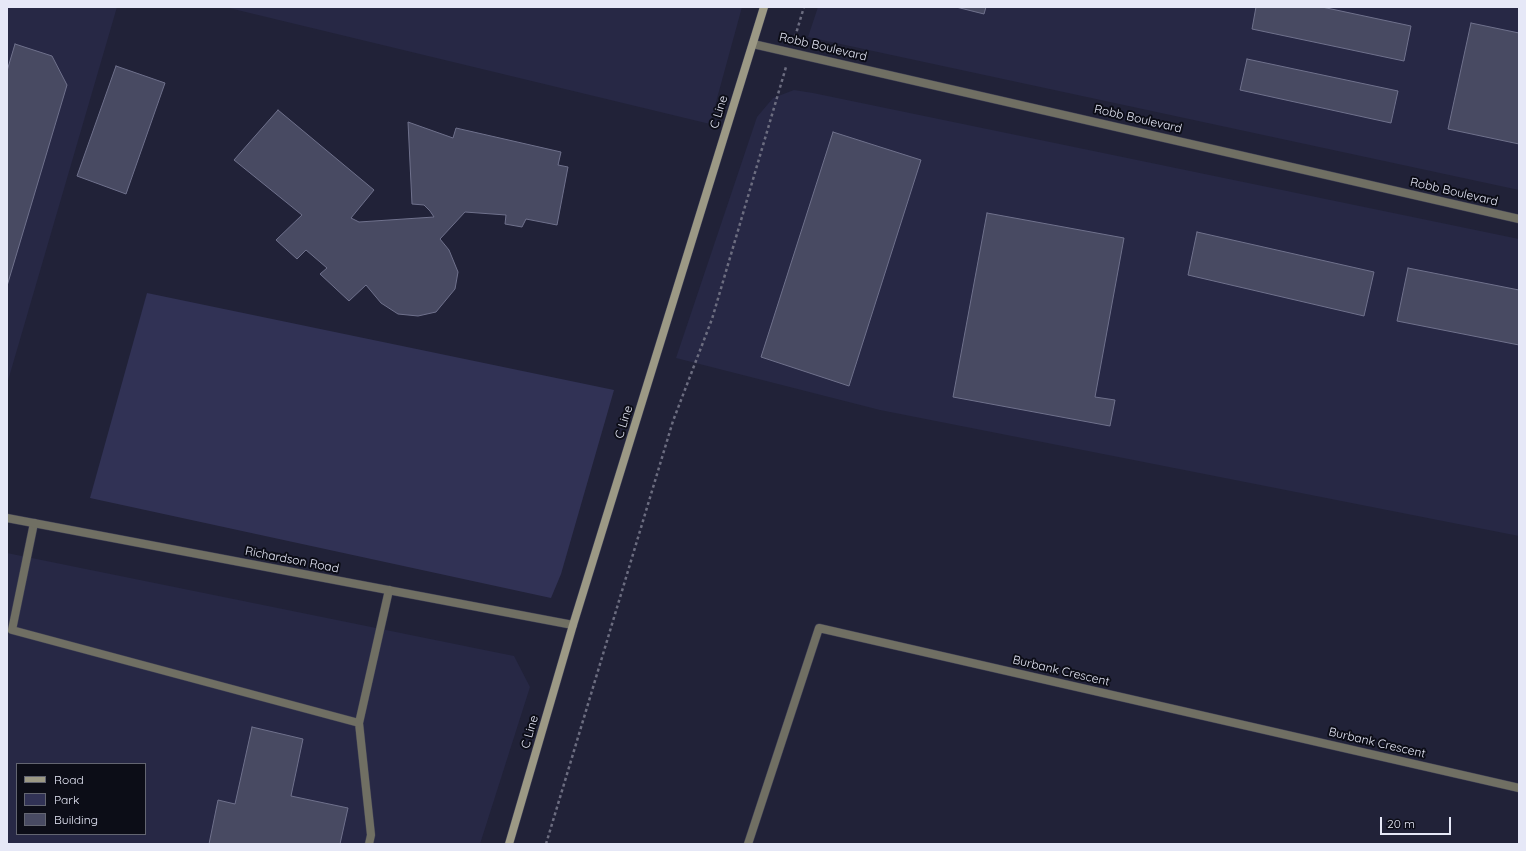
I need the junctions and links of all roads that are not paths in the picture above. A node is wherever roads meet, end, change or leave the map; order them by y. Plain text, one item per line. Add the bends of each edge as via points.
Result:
1 (764, 7) edge
2 (753, 44) junction
3 (1519, 219) edge
4 (7, 518) edge
5 (34, 523) junction
6 (389, 590) junction
7 (574, 625) junction
8 (359, 723) junction
9 (1519, 788) edge
10 (369, 844) edge
11 (509, 844) edge
12 (748, 844) edge

1 - 2 street, C Line
2 - 3 street, Robb Boulevard
2 - 7 street, C Line
4 - 5 street, Richardson Road
5 - 6 street, Richardson Road
5 - 8 street via 12,630
6 - 7 street, Richardson Road
6 - 8 street
7 - 11 street, C Line
8 - 10 street via 371,835
9 - 12 street, Burbank Crescent via 819,628

